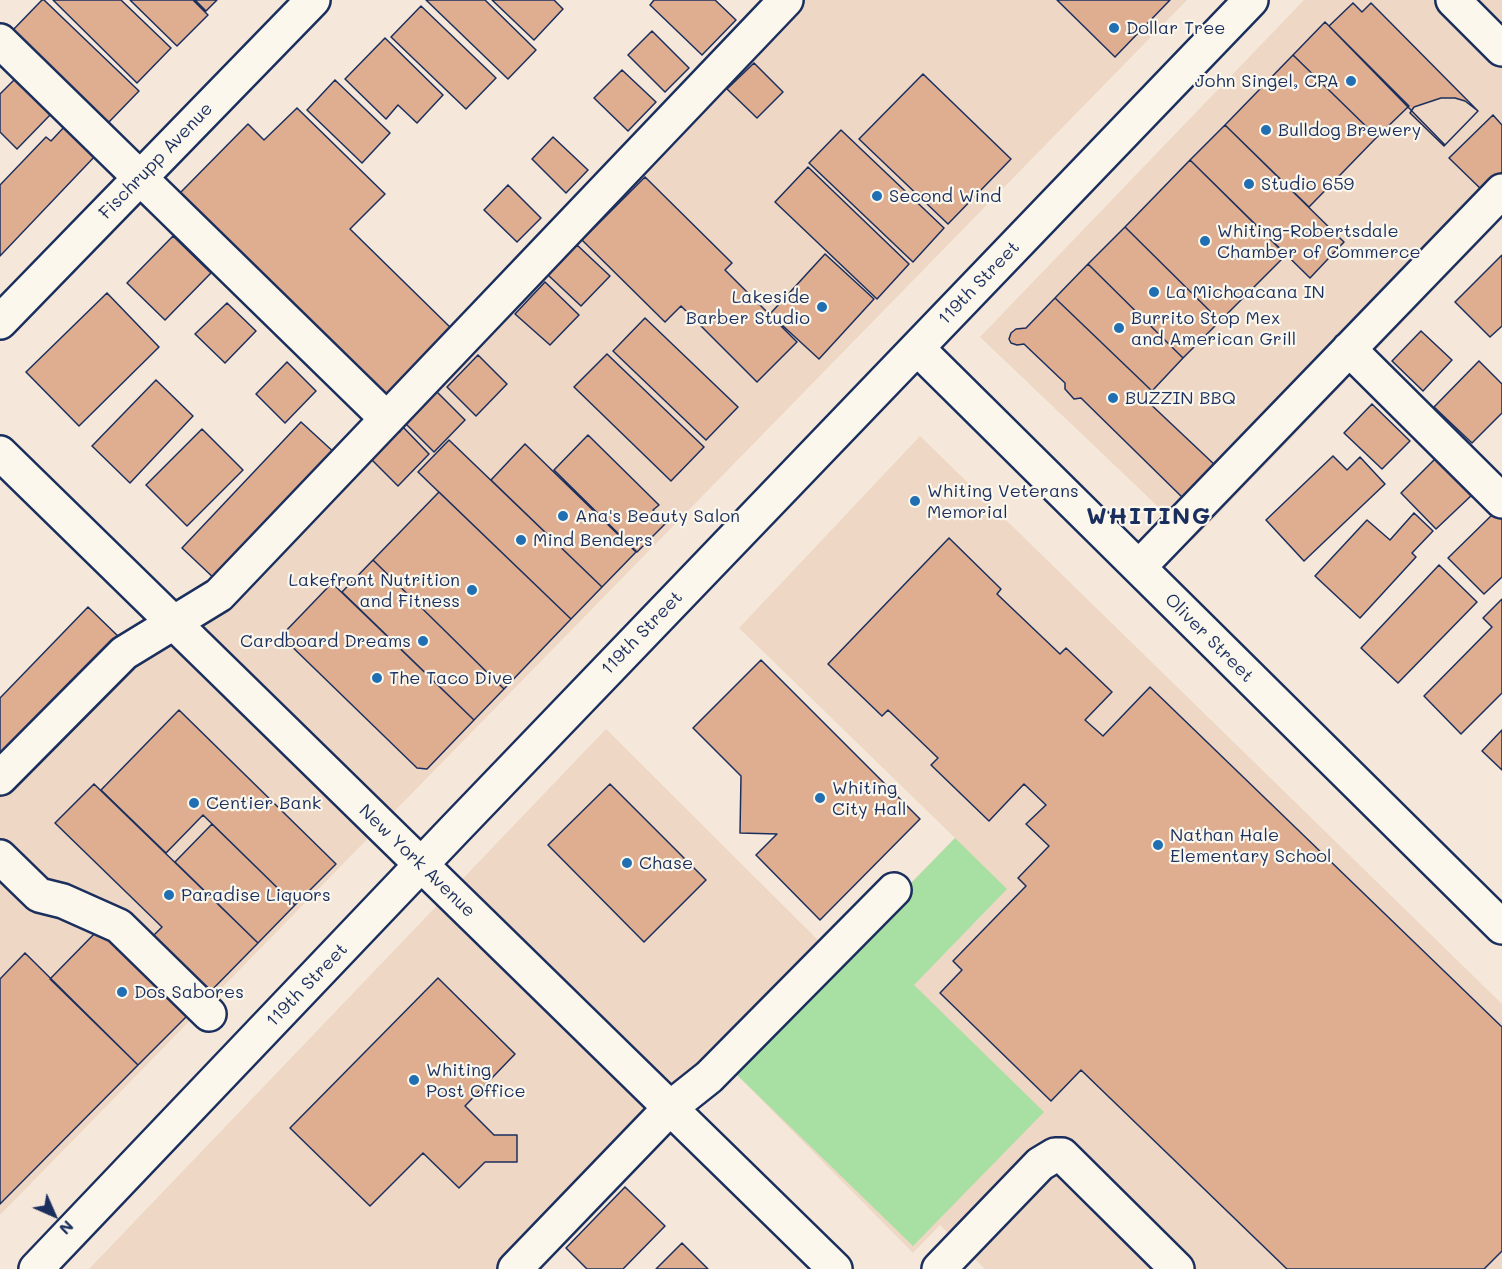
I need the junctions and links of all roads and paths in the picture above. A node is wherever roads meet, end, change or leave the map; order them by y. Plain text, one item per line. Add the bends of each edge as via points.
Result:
1 (313, 0) edge
2 (786, 0) edge
3 (1251, 0) edge
4 (1453, 0) edge
5 (0, 41) edge
6 (1502, 49) edge
7 (140, 179) junction
8 (1502, 191) edge
9 (0, 322) edge
10 (917, 348) junction
11 (1349, 350) junction
12 (387, 419) junction
13 (0, 453) edge
14 (1502, 501) edge
15 (1139, 567) junction
16 (172, 622) junction
17 (0, 778) edge
18 (0, 856) edge
19 (421, 865) junction
20 (894, 890) dead end
21 (1502, 927) edge
22 (209, 1014) dead end
23 (670, 1108) junction
24 (36, 1269) edge
25 (515, 1269) edge
26 (834, 1269) edge
27 (939, 1269) edge
28 (1177, 1269) edge

1 - 7 street, Fischrupp Avenue
2 - 12 street
3 - 10 street, 119th Street
4 - 6 street
5 - 7 street
7 - 9 street, Fischrupp Avenue
7 - 12 street
8 - 11 street
10 - 15 street, Oliver Street
10 - 19 street, 119th Street
11 - 14 street
11 - 15 street
12 - 16 street via 219,595
13 - 16 street, New York Avenue
15 - 21 street, Oliver Street
16 - 17 street via 124,653
16 - 19 street, New York Avenue
18 - 22 street via 39,895 63,901 119,926
19 - 23 street, New York Avenue
19 - 24 street, 119th Street
20 - 23 street via 709,1077
23 - 25 street
23 - 26 street, New York Avenue
27 - 28 street via 1040,1164 1054,1155 1062,1155

